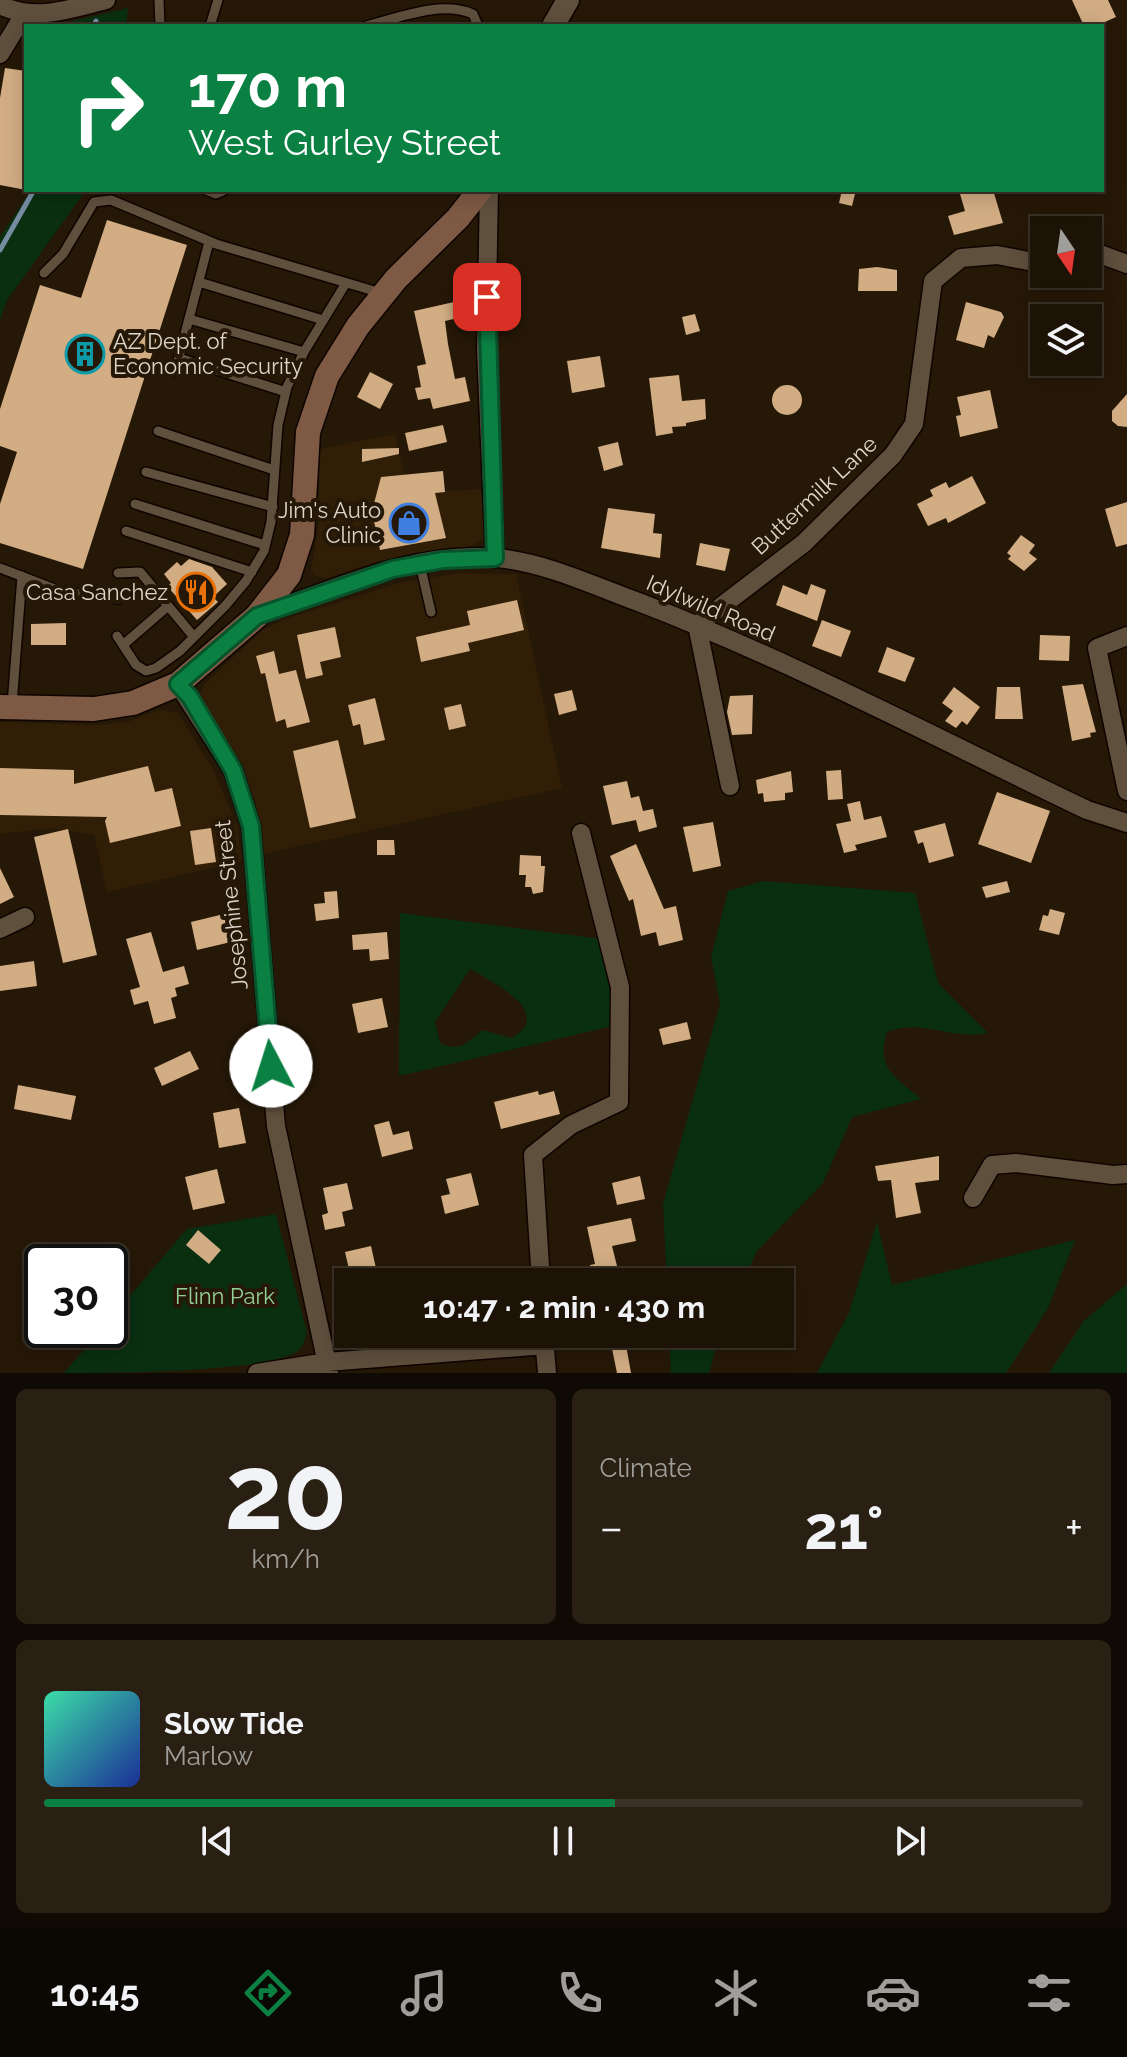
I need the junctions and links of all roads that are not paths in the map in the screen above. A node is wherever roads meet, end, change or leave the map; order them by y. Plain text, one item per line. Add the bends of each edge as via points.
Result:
1 (106, 0) edge
2 (159, 0) edge
3 (218, 0) edge
4 (568, 0) edge
5 (0, 5) edge
6 (25, 13) junction
7 (159, 24) edge
8 (211, 24) edge
9 (374, 24) edge
10 (477, 24) edge
11 (554, 24) edge
12 (0, 54) edge
13 (478, 192) edge
14 (489, 192) edge
15 (209, 242) junction
16 (1102, 255) edge
17 (1030, 261) edge
18 (1126, 264) edge
19 (44, 273) dead end
20 (199, 282) junction
21 (346, 283) junction
22 (384, 294) junction
23 (189, 319) junction
24 (323, 320) junction
25 (304, 352) junction
26 (179, 358) junction
27 (175, 372) dead end
28 (286, 392) junction
29 (158, 431) dead end
30 (274, 470) junction
31 (146, 472) dead end
32 (135, 504) dead end
33 (273, 507) junction
34 (126, 531) dead end
35 (265, 545) junction
36 (495, 558) junction
37 (420, 564) junction
38 (0, 568) edge
39 (252, 572) junction
40 (118, 573) dead end
41 (22, 576) junction
42 (118, 599) dead end
43 (168, 606) junction
44 (431, 612) dead end
45 (257, 616) junction
46 (697, 625) junction
47 (117, 636) dead end
48 (1127, 636) edge
49 (194, 637) junction
50 (123, 645) junction
51 (178, 684) junction
52 (6, 707) edge
53 (730, 786) dead end
54 (1127, 791) edge
55 (1127, 823) edge
56 (581, 833) dead end
57 (25, 917) dead end
58 (0, 929) edge
59 (1127, 1174) edge
60 (973, 1198) dead end
61 (540, 1268) edge
62 (482, 1348) edge
63 (545, 1348) edge
64 (328, 1368) edge
65 (257, 1373) edge
66 (547, 1373) edge

1 - 6 street via 50,14
2 - 7 lane
3 - 8 lane
4 - 11 street
5 - 6 street
6 - 12 street
9 - 10 lane via 435,9 461,9 473,14
13 - 22 main road
14 - 36 street via 486,350
15 - 19 lane via 111,200 94,202 63,254
15 - 20 lane
15 - 21 lane
16 - 18 street
17 - 46 street, Buttermilk Lane via 997,255 961,258 933,281 914,424 893,455 804,543
20 - 23 lane
20 - 24 lane
21 - 22 lane
21 - 24 lane
22 - 45 main road via 327,376 308,432 302,535 289,575
23 - 25 lane
23 - 26 lane
24 - 25 lane
25 - 28 lane
26 - 27 lane
26 - 28 lane
28 - 30 lane
29 - 30 lane
30 - 33 lane
31 - 33 lane
32 - 35 lane
33 - 35 lane
34 - 39 lane
35 - 39 lane
36 - 37 street, Idylwild Road
36 - 46 street, Idylwild Road via 541,565
37 - 44 lane
37 - 45 street, Idylwild Road
38 - 41 lane
39 - 49 lane
40 - 43 lane via 140,572
41 - 42 lane via 60,591
41 - 52 lane
43 - 49 lane
43 - 50 lane
45 - 51 main road
46 - 53 street
46 - 55 street, Idylwild Road via 1087,810
47 - 50 lane
48 - 54 street via 1097,648
49 - 50 lane via 146,671
51 - 52 main road via 133,703 94,709
51 - 64 street, Josephine Street via 233,770 251,826 276,1126
56 - 61 street via 620,987 619,1102 571,1125 533,1155
57 - 58 street
59 - 60 street via 992,1165
62 - 64 street
63 - 66 street
64 - 65 street

